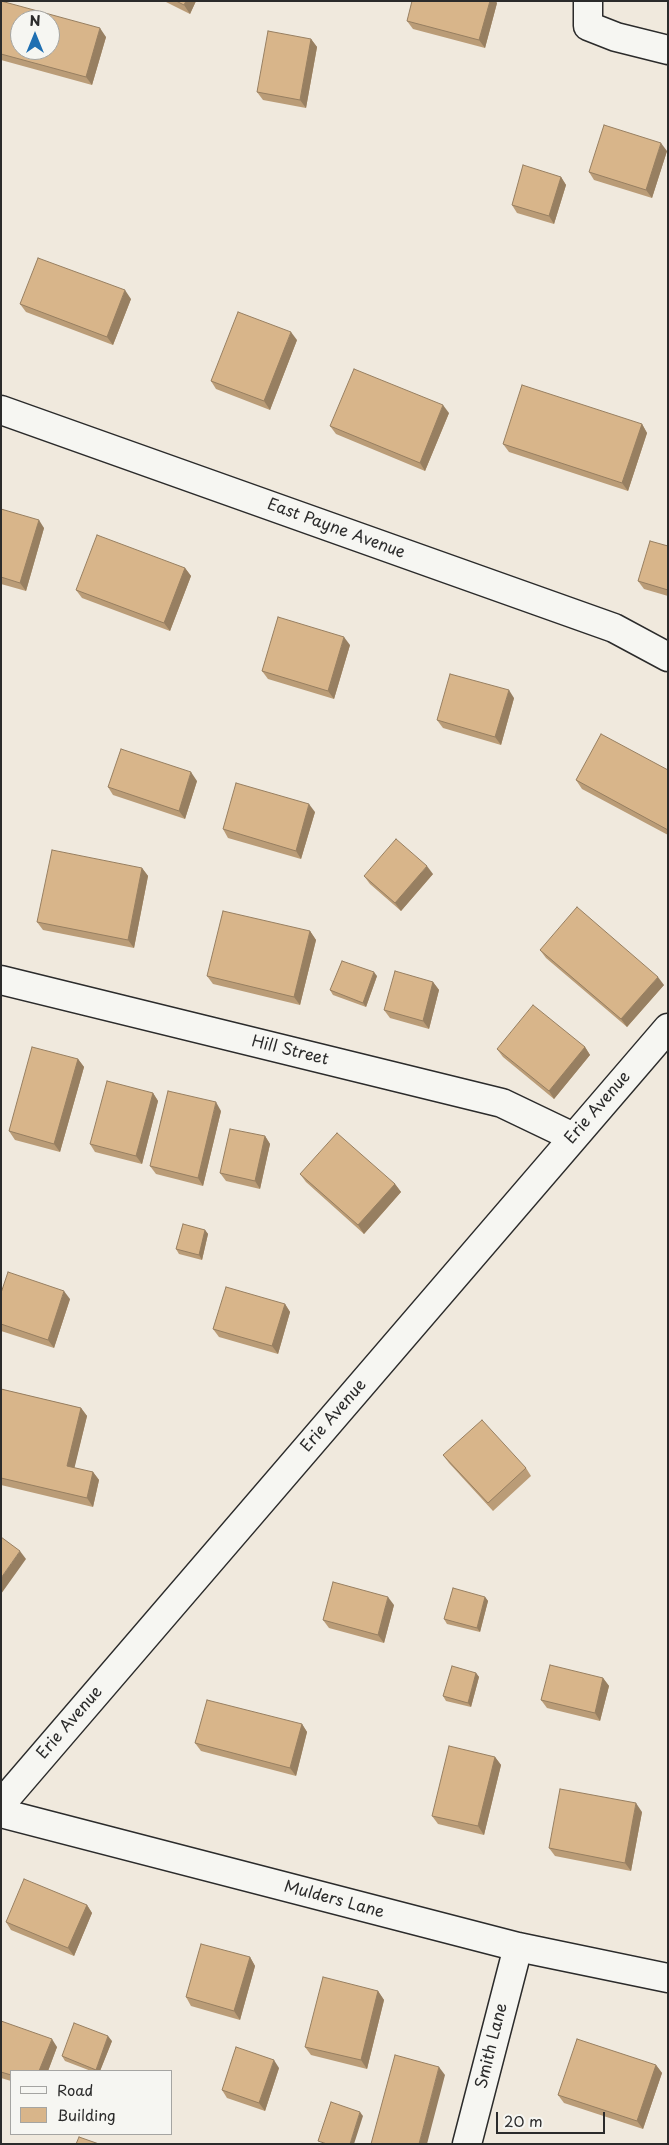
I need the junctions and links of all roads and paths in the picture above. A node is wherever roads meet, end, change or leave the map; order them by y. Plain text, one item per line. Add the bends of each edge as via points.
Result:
1 (588, 13) edge
2 (668, 50) edge
3 (1, 410) edge
4 (668, 657) edge
5 (1, 980) edge
6 (668, 1028) edge
7 (573, 1137) junction
8 (1, 1804) edge
9 (1, 1813) edge
10 (518, 1947) junction
11 (668, 1978) edge
12 (467, 2144) edge

1 - 2 street via 616,37
3 - 4 street, East Payne Avenue via 614,628
5 - 7 street, Hill Street via 502,1103
6 - 7 street, Erie Avenue
7 - 8 street, Erie Avenue
9 - 10 street, Mulders Lane
10 - 11 street, Mulders Lane
10 - 12 street, Smith Lane

